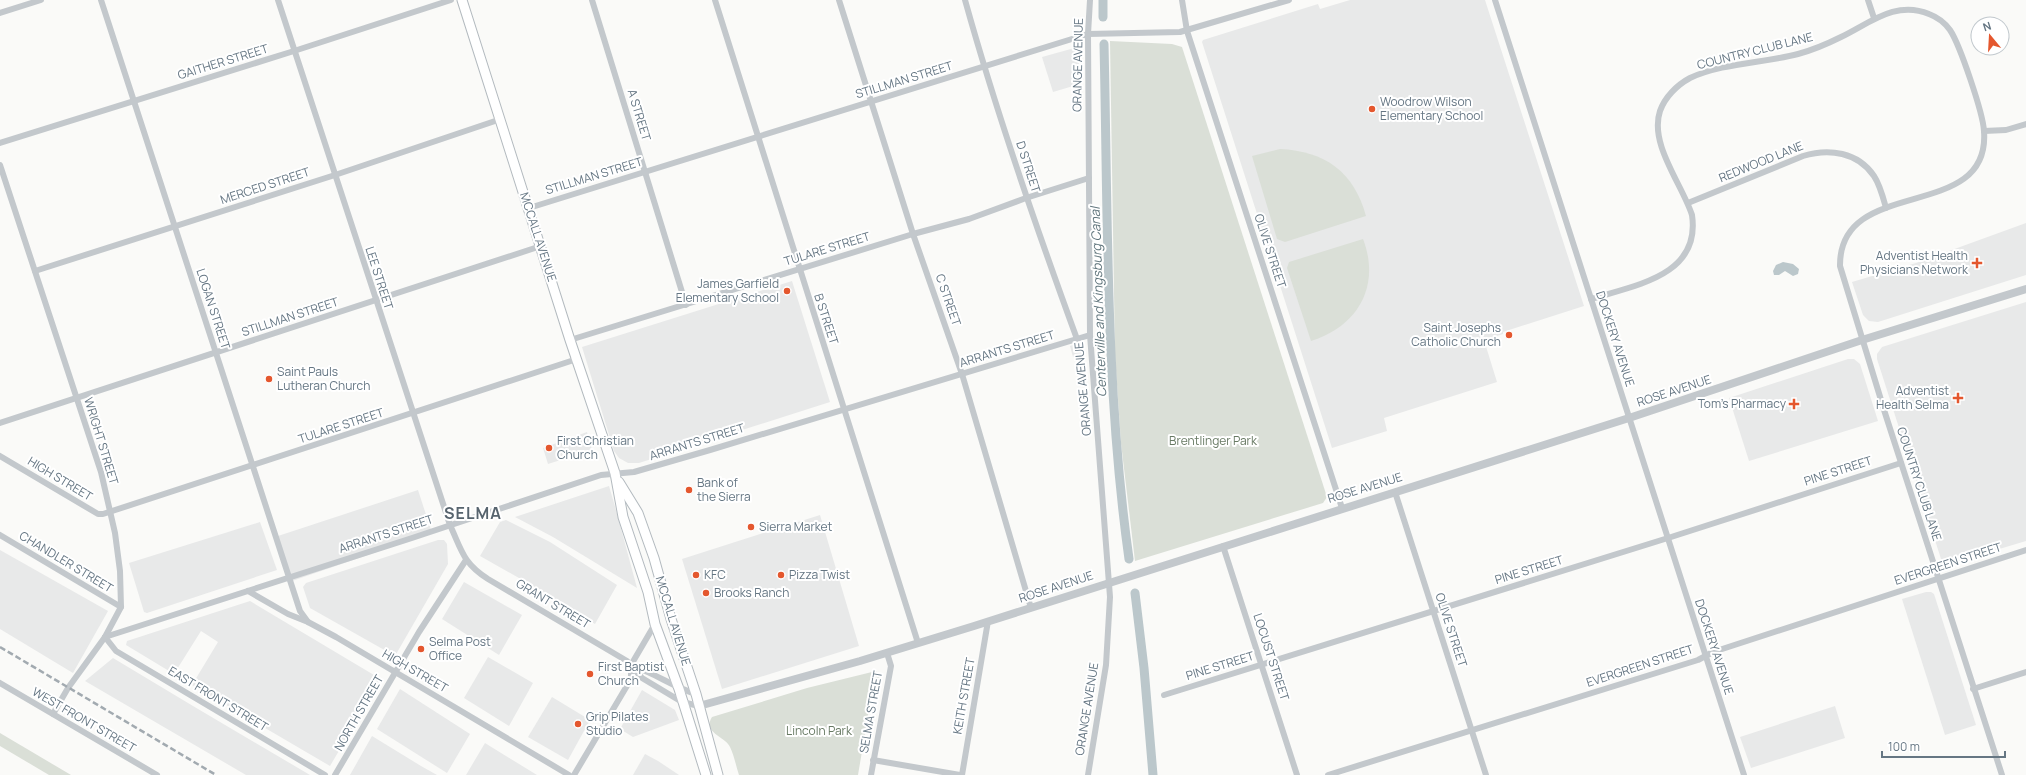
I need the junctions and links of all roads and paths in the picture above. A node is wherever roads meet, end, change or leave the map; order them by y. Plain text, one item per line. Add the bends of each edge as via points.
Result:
1 (41, 0) edge
2 (101, 0) edge
3 (278, 0) edge
4 (451, 0) edge
5 (462, 0) edge
6 (592, 0) edge
7 (715, 0) edge
8 (839, 0) edge
9 (965, 0) edge
10 (1090, 0) edge
11 (1182, 0) edge
12 (1289, 0) edge
13 (1495, 0) edge
14 (1868, 0) edge
15 (0, 13) edge
16 (1874, 18) junction
17 (1187, 31) junction
18 (1088, 34) junction
19 (294, 51) junction
20 (984, 66) junction
21 (134, 101) junction
22 (871, 101) junction
23 (501, 119) junction
24 (2026, 124) edge
25 (1984, 131) junction
26 (758, 136) junction
27 (0, 143) edge
28 (0, 165) edge
29 (645, 172) junction
30 (335, 175) junction
31 (1089, 178) junction
32 (1026, 198) junction
33 (1688, 203) junction
34 (529, 208) junction
35 (1886, 208) junction
36 (174, 226) junction
37 (913, 234) junction
38 (541, 246) junction
39 (799, 269) junction
40 (35, 271) junction
41 (2026, 289) edge
42 (1591, 299) junction
43 (375, 300) junction
44 (686, 304) junction
45 (1090, 335) junction
46 (1077, 339) junction
47 (570, 340) junction
48 (1862, 340) junction
49 (215, 352) junction
50 (577, 359) junction
51 (962, 374) junction
52 (76, 398) junction
53 (844, 409) junction
54 (414, 414) junction
55 (1629, 418) junction
56 (0, 423) edge
57 (0, 456) edge
58 (1901, 463) junction
59 (252, 466) junction
60 (615, 473) junction
61 (1395, 492) junction
62 (1342, 508) junction
63 (110, 512) junction
64 (450, 525) junction
65 (0, 535) edge
66 (1668, 538) junction
67 (1223, 546) junction
68 (2026, 550) edge
69 (466, 560) junction
70 (289, 578) junction
71 (1938, 579) junction
72 (1109, 583) junction
73 (248, 591) junction
74 (120, 607) junction
75 (1031, 608) junction
76 (1434, 611) junction
77 (308, 622) junction
78 (988, 622) junction
79 (655, 624) junction
80 (105, 637) junction
81 (918, 643) junction
82 (887, 653) junction
83 (1706, 656) junction
84 (631, 665) junction
85 (1262, 665) junction
86 (396, 672) junction
87 (2026, 672) edge
88 (0, 683) edge
89 (679, 688) junction
90 (1973, 689) junction
91 (696, 694) junction
92 (1164, 695) dead end
93 (682, 702) junction
94 (708, 702) junction
95 (699, 706) junction
96 (53, 714) junction
97 (1472, 730) junction
98 (873, 760) junction
99 (157, 775) edge
100 (325, 775) edge
101 (335, 775) edge
102 (569, 775) edge
103 (574, 775) edge
104 (706, 775) edge
105 (718, 775) edge
106 (871, 775) edge
107 (961, 775) edge
108 (1088, 775) edge
109 (1297, 775) edge
110 (1328, 775) edge
111 (1486, 775) edge
112 (1744, 775) edge
113 (2002, 775) edge

1 - 15 street
2 - 21 street, LOGAN STREET
3 - 19 street, LEE STREET
4 - 19 street, GAITHER STREET
5 - 23 main road, MCCALL AVENUE
6 - 29 street, A STREET
7 - 26 street, B STREET
8 - 22 street, C STREET
9 - 20 street, D STREET
10 - 18 street, ORANGE AVENUE
11 - 17 street, OLIVE STREET
12 - 17 street, STILLMAN STREET
13 - 42 street, DOCKERY AVENUE
14 - 16 street
16 - 25 street, COUNTRY CLUB LANE via 1893,10 1909,9 1930,14 1944,23 1958,46
16 - 33 street, COUNTRY CLUB LANE via 1840,38 1812,50 1705,73 1675,89 1668,96 1660,112 1658,135
17 - 18 street, STILLMAN STREET via 1167,34
17 - 62 street, OLIVE STREET
18 - 20 street, STILLMAN STREET
18 - 31 street, ORANGE AVENUE
19 - 21 street, GAITHER STREET
19 - 30 street, LEE STREET
20 - 22 street, STILLMAN STREET
20 - 32 street, D STREET
21 - 27 street, GAITHER STREET
21 - 36 street, LOGAN STREET
22 - 26 street, STILLMAN STREET
22 - 37 street, C STREET
23 - 30 street, MERCED STREET
23 - 34 main road, MCCALL AVENUE
24 - 25 street via 2006,130
25 - 35 street, COUNTRY CLUB LANE via 1981,157 1965,178 1950,187
26 - 29 street, STILLMAN STREET
26 - 39 street, B STREET
28 - 40 street, WRIGHT STREET
29 - 34 street, STILLMAN STREET
29 - 44 street, A STREET
30 - 36 street, MERCED STREET
30 - 43 street, LEE STREET
31 - 32 street, TULARE STREET
31 - 45 street, ORANGE AVENUE
32 - 37 street, TULARE STREET via 969,219
32 - 46 street, D STREET
33 - 35 street, REDWOOD LANE via 1803,156 1817,152 1832,152 1848,155 1869,170 1878,183
33 - 42 street, COUNTRY CLUB LANE via 1694,225 1690,244 1678,263 1658,277
34 - 38 main road, MCCALL AVENUE
35 - 48 street, COUNTRY CLUB LANE via 1859,221 1845,238 1841,252 1841,273
36 - 40 street, MERCED STREET
36 - 49 street, LOGAN STREET
37 - 39 street, TULARE STREET
37 - 51 street, C STREET
38 - 43 street, STILLMAN STREET
38 - 47 main road, MCCALL AVENUE
39 - 44 street, TULARE STREET
39 - 53 street, B STREET
40 - 52 street, WRIGHT STREET
41 - 48 street, ROSE AVENUE
42 - 55 street, DOCKERY AVENUE
43 - 49 street, STILLMAN STREET
43 - 54 street, LEE STREET
44 - 47 street, TULARE STREET
45 - 46 street, ARRANTS STREET
45 - 72 street, ORANGE AVENUE
46 - 51 street, ARRANTS STREET
47 - 50 main road, MCCALL AVENUE
48 - 55 street, ROSE AVENUE
48 - 58 street, COUNTRY CLUB LANE
49 - 52 street, STILLMAN STREET
49 - 59 street, LOGAN STREET
50 - 54 street, TULARE STREET
50 - 60 main road, MCCALL AVENUE
51 - 53 street, ARRANTS STREET
51 - 75 street, C STREET
52 - 56 street, STILLMAN STREET
52 - 63 street, WRIGHT STREET via 101,472
53 - 60 street, ARRANTS STREET via 642,470
53 - 81 street, B STREET
54 - 59 street, TULARE STREET
54 - 64 street, LEE STREET
55 - 61 street, ROSE AVENUE
55 - 66 street, DOCKERY AVENUE
57 - 63 street, HIGH STREET via 98,514
58 - 66 street, PINE STREET
58 - 71 street, COUNTRY CLUB LANE
59 - 63 street, TULARE STREET
59 - 70 street, LOGAN STREET
60 - 64 street, ARRANTS STREET via 601,475
60 - 79 main road, MCCALL AVENUE via 623,517 648,592
60 - 91 main road, MCCALL AVENUE via 640,520
61 - 62 street, ROSE AVENUE
61 - 76 street, OLIVE STREET
62 - 67 street, ROSE AVENUE
63 - 74 street, WRIGHT STREET via 120,571
64 - 69 street, LEE STREET
64 - 70 street, ARRANTS STREET
65 - 74 street, CHANDLER STREET
66 - 76 street, PINE STREET
66 - 83 street, DOCKERY AVENUE
67 - 72 street, ROSE AVENUE
67 - 85 street, LOCUST STREET
68 - 71 street, EVERGREEN STREET
69 - 84 street, GRANT STREET via 473,569 488,579
69 - 86 street, NORTH STREET via 428,617
70 - 73 street, ARRANTS STREET
70 - 77 street, LOGAN STREET via 300,611
71 - 83 street, EVERGREEN STREET
71 - 90 street, COUNTRY CLUB LANE
72 - 75 street, ROSE AVENUE
72 - 108 street, ORANGE AVENUE via 1106,665
73 - 77 street, HIGH STREET via 288,614
73 - 80 street, ARRANTS STREET
74 - 80 street, WRIGHT STREET
75 - 78 street, ROSE AVENUE
76 - 85 street, PINE STREET
76 - 97 street, OLIVE STREET
77 - 86 street, HIGH STREET
78 - 81 street, ROSE AVENUE
78 - 107 street, KEITH STREET
79 - 84 street
79 - 89 main road, MCCALL AVENUE
80 - 96 street, WRIGHT STREET via 68,688
80 - 100 street, EAST FRONT STREET via 115,650
81 - 82 street, ROSE AVENUE
82 - 94 street, ROSE AVENUE
82 - 98 street, SELMA STREET via 891,666
83 - 97 street, EVERGREEN STREET
83 - 112 street, DOCKERY AVENUE
84 - 89 street, GRANT STREET
84 - 93 street, GRANT STREET via 642,678
84 - 103 street via 631,679
85 - 92 street, PINE STREET
85 - 109 street, LOCUST STREET
86 - 101 street, NORTH STREET
86 - 102 street, HIGH STREET
87 - 90 street
88 - 96 street, WEST FRONT STREET
89 - 91 street, GRANT STREET
89 - 93 main road, MCCALL AVENUE
90 - 113 street, COUNTRY CLUB LANE
91 - 94 street
91 - 95 main road, MCCALL AVENUE
93 - 95 street, GRANT STREET
93 - 104 main road, MCCALL AVENUE
94 - 95 street, ROSE AVENUE
95 - 105 main road, MCCALL AVENUE
96 - 99 street, WEST FRONT STREET
97 - 110 street, EVERGREEN STREET
97 - 111 street, OLIVE STREET
98 - 106 street, SELMA STREET
98 - 107 street

